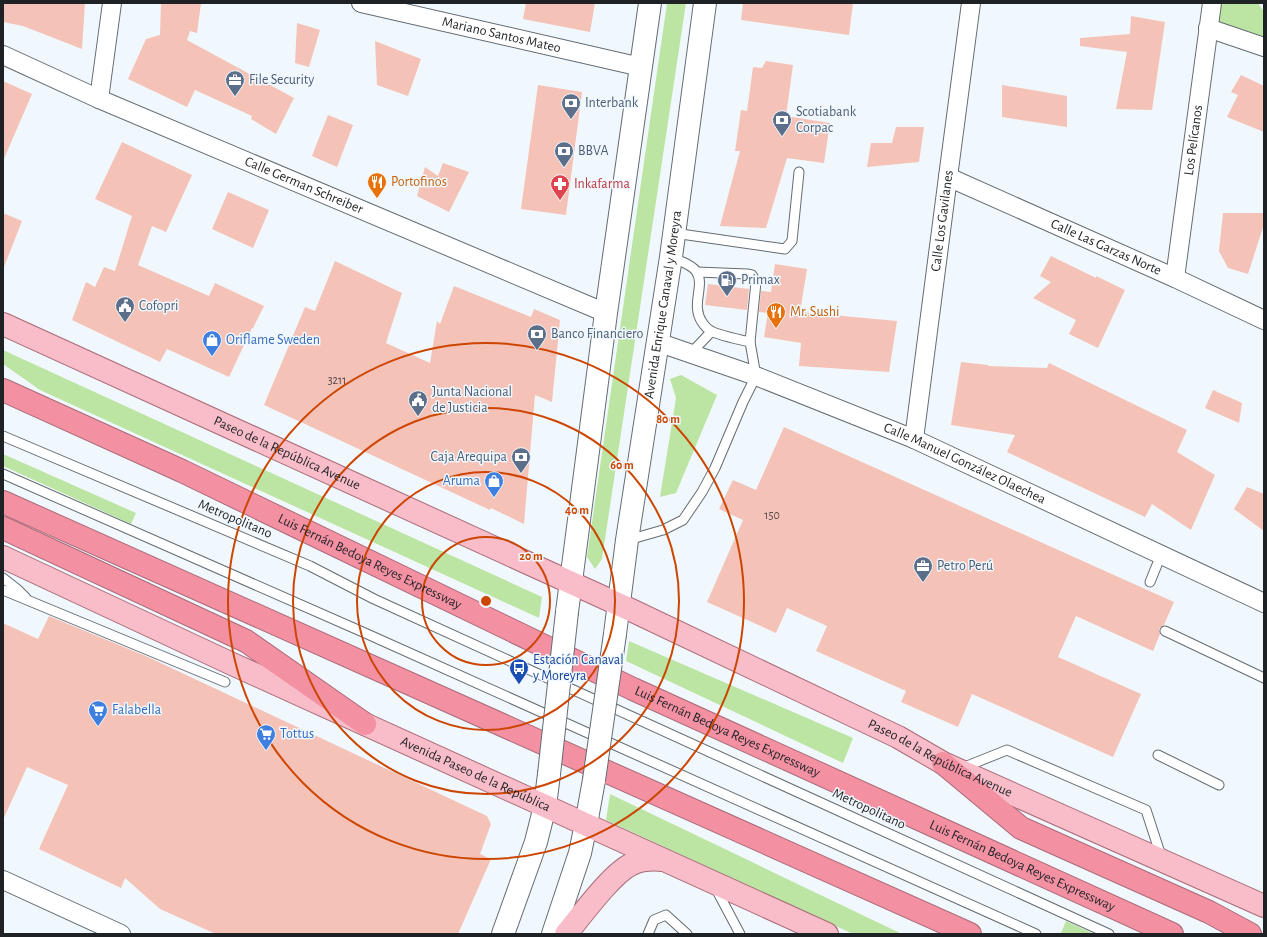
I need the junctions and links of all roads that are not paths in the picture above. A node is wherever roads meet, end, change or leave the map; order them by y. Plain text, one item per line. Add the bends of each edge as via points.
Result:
1 (112, 3) edge
2 (361, 3) edge
3 (650, 3) edge
4 (705, 3) edge
5 (972, 3) edge
6 (1212, 3) edge
7 (1208, 28) junction
8 (1264, 47) edge
9 (3, 55) edge
10 (641, 67) junction
11 (99, 99) junction
12 (799, 172) dead end
13 (948, 177) junction
14 (674, 233) junction
15 (670, 257) junction
16 (697, 272) junction
17 (1175, 278) junction
18 (606, 313) junction
19 (1264, 320) edge
20 (3, 324) edge
21 (711, 332) junction
22 (657, 342) junction
23 (750, 342) junction
24 (691, 353) junction
25 (756, 376) junction
26 (3, 390) edge
27 (3, 436) edge
28 (914, 439) junction
29 (3, 474) edge
30 (3, 502) edge
31 (3, 528) edge
32 (627, 540) junction
33 (1161, 555) junction
34 (3, 557) edge
35 (3, 578) edge
36 (1150, 582) dead end
37 (570, 583) junction
38 (3, 590) edge
39 (28, 601) junction
40 (1264, 603) edge
41 (619, 606) junction
42 (1165, 632) dead end
43 (1264, 678) edge
44 (225, 682) dead end
45 (365, 724) junction
46 (1158, 755) dead end
47 (950, 767) junction
48 (1219, 785) dead end
49 (545, 806) junction
50 (586, 824) junction
51 (663, 860) junction
52 (1162, 860) junction
53 (3, 880) edge
54 (713, 882) junction
55 (1264, 906) edge
56 (122, 934) edge
57 (503, 934) edge
58 (553, 934) edge
59 (566, 934) edge
60 (648, 934) edge
61 (687, 934) edge
62 (740, 934) edge
63 (826, 934) edge
64 (970, 934) edge
65 (1036, 934) edge
66 (1109, 934) edge
67 (1172, 934) edge
68 (1250, 934) edge

1 - 11 street
2 - 10 street, Mariano Santos Mateo
3 - 10 street
4 - 14 street, Avenida Enrique Canaval y Moreyra
5 - 13 street, Calle Los Gavilanes
6 - 7 street, Los Pelícanos
7 - 8 street
7 - 17 street, Los Pelícanos
9 - 11 street, Calle German Schreiber
10 - 18 street
11 - 18 street, Calle German Schreiber
12 - 14 lane via 792,241 785,249
13 - 17 street, Calle Las Garzas Norte
13 - 28 street, Calle Los Gavilanes
14 - 15 street, Avenida Enrique Canaval y Moreyra
15 - 16 lane
15 - 22 street, Avenida Enrique Canaval y Moreyra
16 - 21 lane via 700,286 697,300 698,315
16 - 23 lane via 752,275 756,282
17 - 19 street, Calle Las Garzas Norte
18 - 37 street
20 - 37 main road, Paseo de la República Avenue
21 - 23 lane
21 - 24 lane
22 - 24 street, Calle Manuel González Olaechea
22 - 32 street, Avenida Enrique Canaval y Moreyra
23 - 25 lane
24 - 25 street, Calle Manuel González Olaechea
25 - 28 street, Calle Manuel González Olaechea
25 - 32 lane via 742,402 715,468 683,520 663,530
26 - 67 highway, Luis Fernán Bedoya Reyes Expressway via 182,471 633,689
27 - 66 lane, Metropolitano via 310,566 389,605
28 - 33 street, Calle Manuel González Olaechea
29 - 65 lane via 365,633
30 - 64 highway
31 - 45 highway via 246,641
32 - 41 street, Avenida Enrique Canaval y Moreyra
33 - 36 lane
33 - 40 street, Calle Manuel González Olaechea
34 - 45 main road
35 - 39 lane
37 - 41 main road, Paseo de la República Avenue
37 - 49 street, bridge
38 - 39 lane
39 - 44 lane
41 - 47 main road, Paseo de la República Avenue via 898,737
41 - 50 street, Avenida Enrique Canaval y Moreyra, bridge
42 - 43 lane
45 - 49 main road, Avenida Paseo de la República
46 - 48 lane
47 - 52 main road, Paseo de la República Avenue
47 - 52 lane via 1007,750 1146,810
47 - 68 highway via 1021,828 1209,912
49 - 50 main road, Avenida Paseo de la República
49 - 57 street via 536,842
50 - 51 main road
50 - 58 street, Avenida Enrique Canaval y Moreyra via 580,853
51 - 54 main road
51 - 59 main road via 638,862 620,872
52 - 55 main road, Paseo de la República Avenue
53 - 56 street
54 - 62 lane
54 - 63 main road
60 - 61 lane via 654,920 666,915

